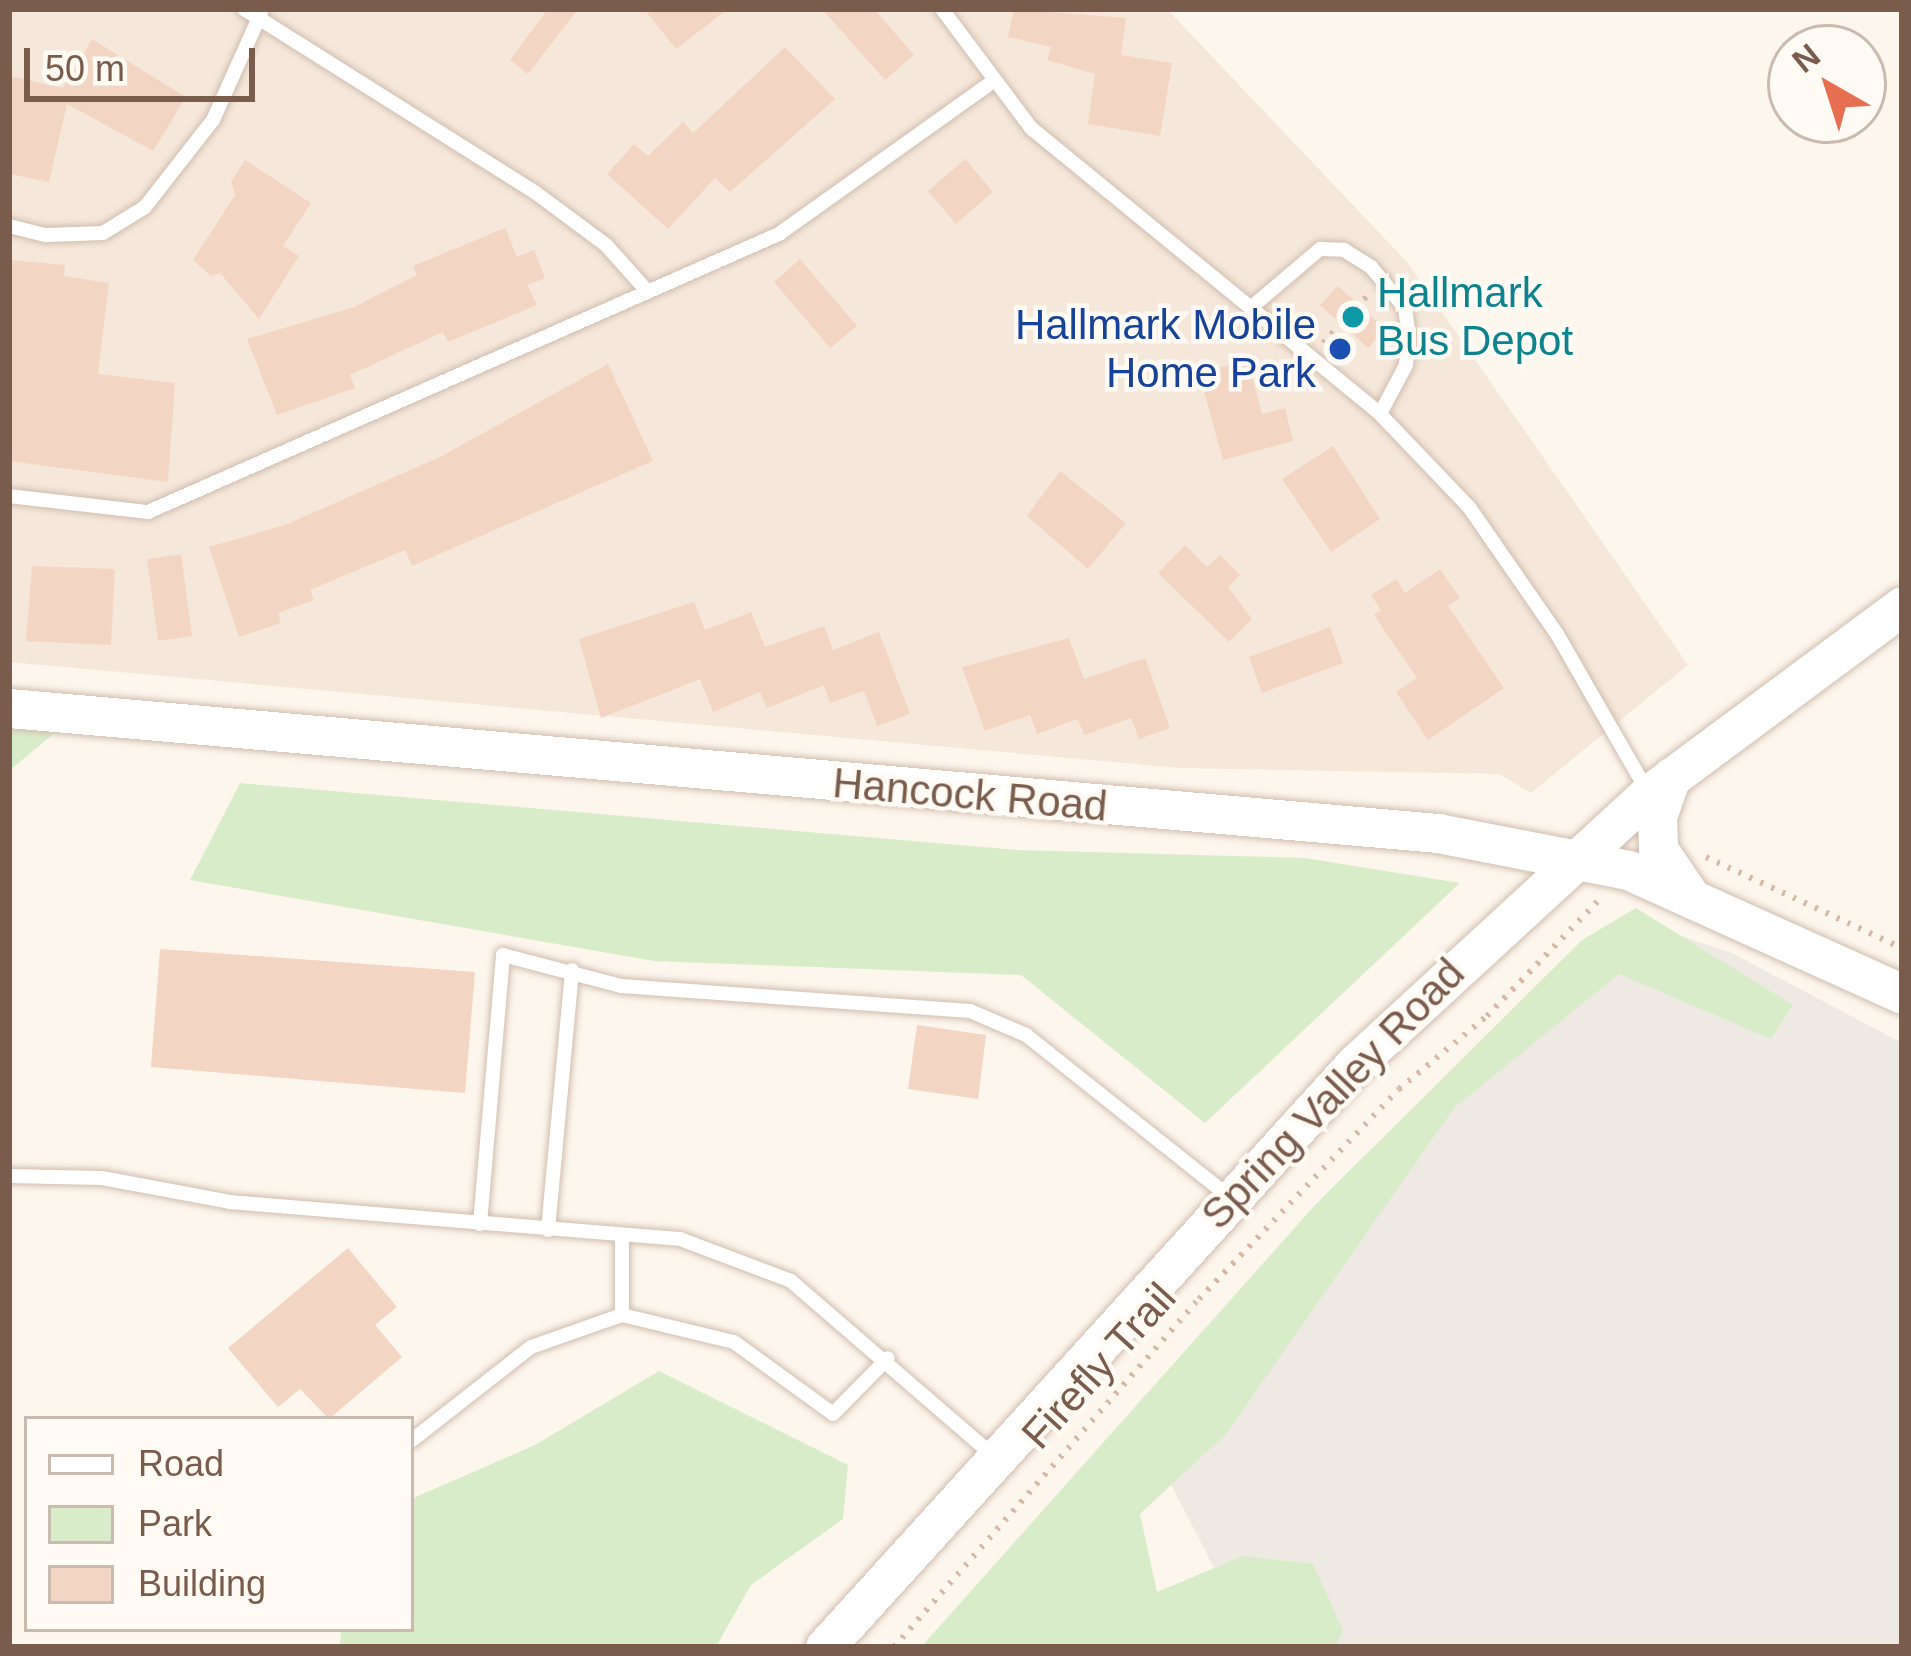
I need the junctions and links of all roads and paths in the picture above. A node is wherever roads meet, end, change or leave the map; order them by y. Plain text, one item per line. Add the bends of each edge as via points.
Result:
1 (244, 9) edge
2 (942, 9) edge
3 (261, 14) edge
4 (992, 82) junction
5 (9, 226) edge
6 (1373, 289) dead end
7 (649, 292) junction
8 (1254, 305) junction
9 (1321, 346) dead end
10 (1380, 414) junction
11 (9, 496) edge
12 (1902, 606) edge
13 (9, 708) edge
14 (1660, 786) junction
15 (1658, 849) junction
16 (1575, 859) junction
17 (1690, 896) junction
18 (1602, 897) dead end
19 (1902, 948) edge
20 (572, 970) junction
21 (1902, 994) edge
22 (9, 1176) edge
23 (1230, 1197) junction
24 (480, 1224) junction
25 (548, 1230) junction
26 (622, 1235) junction
27 (622, 1315) junction
28 (888, 1358) junction
29 (414, 1439) edge
30 (995, 1457) junction
31 (825, 1647) edge
32 (894, 1647) edge

1 - 3 lane
2 - 4 lane
3 - 5 lane via 213,121 145,207 103,233 46,235
3 - 7 lane via 607,244
4 - 7 lane via 779,234
4 - 8 lane via 1031,128
6 - 9 path
7 - 11 lane via 148,512
8 - 10 lane
8 - 10 lane via 1320,249 1345,250 1372,267 1405,308 1408,336 1406,365
10 - 14 lane via 1468,507
12 - 14 street, Spring Valley Road
13 - 16 street, Hancock Road via 1316,820
14 - 15 street
14 - 16 street, Spring Valley Road
15 - 17 street
15 - 19 path via 1667,840
16 - 17 street, Hancock Road
16 - 23 street, Spring Valley Road via 1355,1064
17 - 21 street, Hancock Road
18 - 32 path, Firefly Trail via 1487,1016 1399,1089 1198,1299
20 - 23 lane via 621,986 970,1011 1026,1035
20 - 24 lane via 503,955
20 - 25 lane
22 - 24 lane via 102,1178 230,1202
23 - 30 street, Spring Valley Road
24 - 25 lane
25 - 26 lane
26 - 27 lane
26 - 28 lane via 680,1239 791,1281
27 - 28 lane via 734,1342 833,1414
27 - 29 lane via 531,1347
28 - 30 lane
30 - 31 street, Spring Valley Road

